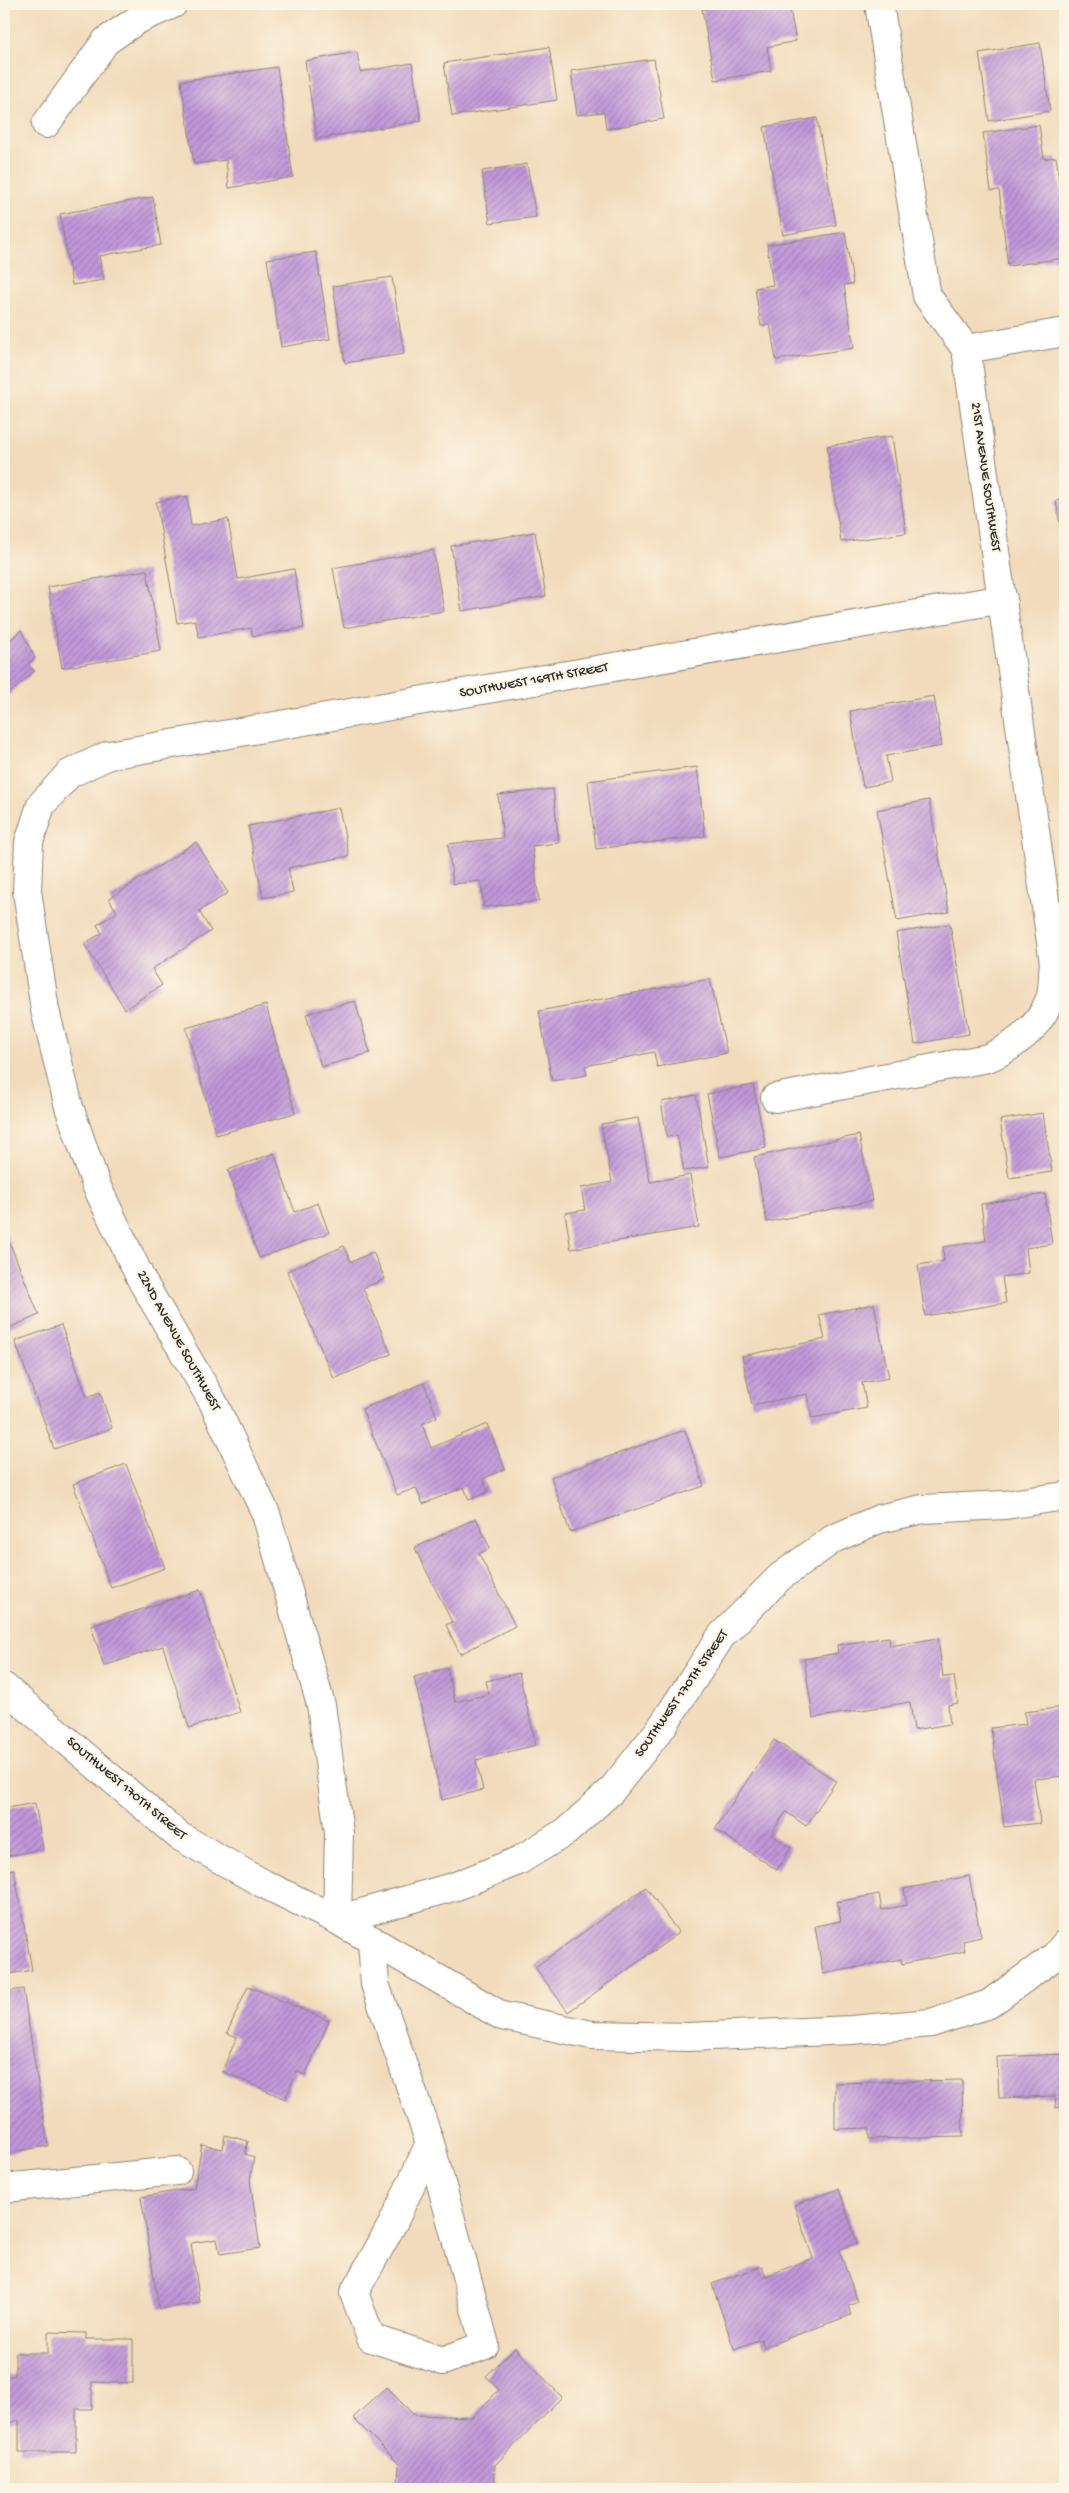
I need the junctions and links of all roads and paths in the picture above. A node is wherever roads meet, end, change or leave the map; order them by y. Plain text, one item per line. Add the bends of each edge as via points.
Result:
1 (173, 4) edge
2 (879, 4) edge
3 (46, 124) dead end
4 (1065, 332) edge
5 (966, 349) junction
6 (1003, 599) junction
7 (69, 774) joint
8 (775, 1098) dead end
9 (1065, 1496) edge
10 (4, 1686) edge
11 (337, 1920) junction
12 (372, 1940) junction
13 (1065, 1944) edge
14 (430, 2143) junction
15 (177, 2172) dead end
16 (4, 2188) edge

1 - 3 street via 137,20 106,41
2 - 5 street, 21ST AVENUE SOUTHWEST via 927,296
4 - 5 street
5 - 6 street, 21ST AVENUE SOUTHWEST
6 - 7 street, SOUTHWEST 169TH STREET via 110,755
6 - 8 street, 21ST AVENUE SOUTHWEST via 1054,963 1050,1001 1023,1037 1007,1050 988,1058
7 - 11 street, 22ND AVENUE SOUTHWEST via 41,805 29,842 27,891 45,1010 69,1107 96,1185 142,1281 213,1402 266,1514 320,1705 339,1832
9 - 11 street, SOUTHWEST 170TH STREET via 1006,1505 923,1509 879,1519 833,1539 780,1577 722,1634 661,1728 611,1791 567,1831 518,1861 456,1886
10 - 11 street, SOUTHWEST 170TH STREET via 179,1836
11 - 12 street, SOUTHWEST 170TH STREET
12 - 13 street, SOUTHWEST 170TH STREET via 502,2016 592,2035 689,2037 931,2023 989,2004 1055,1956
12 - 14 street via 376,1984
14 - 14 street via 485,2345 443,2361 371,2338 354,2293 393,2223
15 - 16 street

